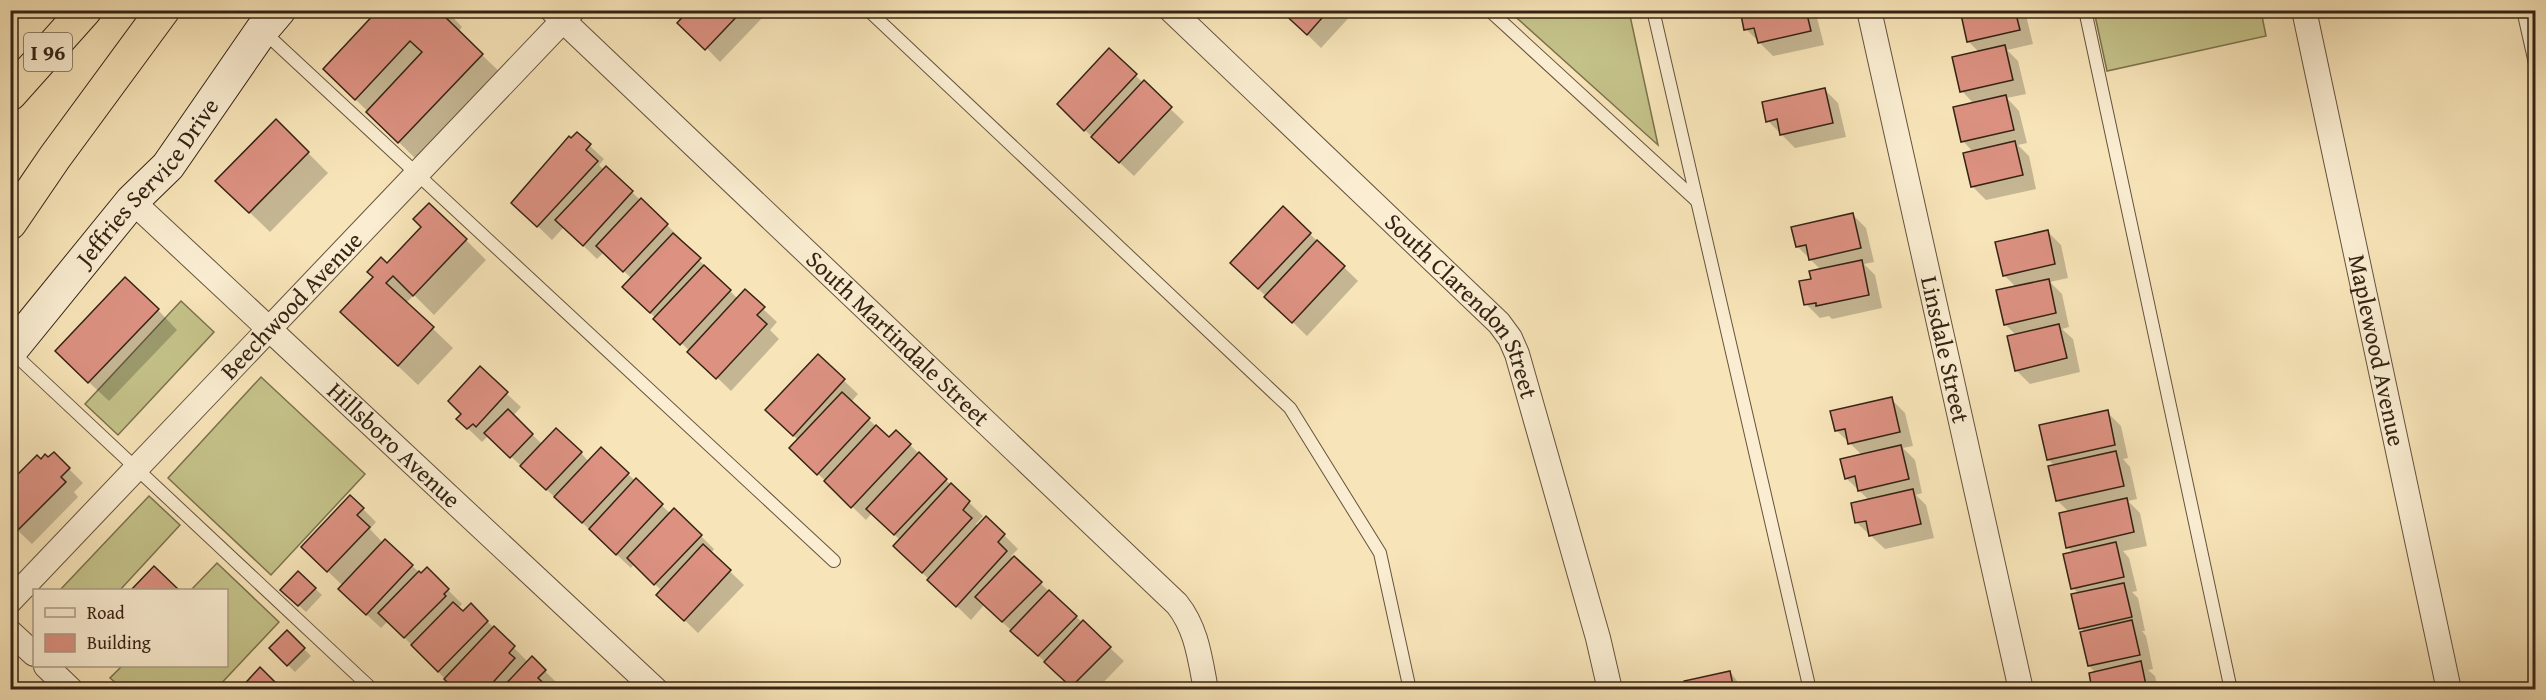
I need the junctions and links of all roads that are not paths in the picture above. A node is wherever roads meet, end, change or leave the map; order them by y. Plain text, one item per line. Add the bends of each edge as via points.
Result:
1 (85, 10) edge
2 (163, 10) edge
3 (868, 10) edge
4 (1171, 10) edge
5 (1489, 10) edge
6 (1653, 10) edge
7 (1869, 10) edge
8 (2085, 10) edge
9 (2304, 10) edge
10 (2523, 10) edge
11 (563, 14) edge
12 (271, 20) edge
13 (2535, 68) edge
14 (10, 94) edge
15 (417, 174) junction
16 (132, 201) junction
17 (1697, 201) junction
18 (10, 223) edge
19 (268, 330) junction
20 (11, 351) edge
21 (137, 468) junction
22 (834, 561) dead end
23 (10, 600) edge
24 (10, 632) edge
25 (33, 653) edge
26 (47, 667) edge
27 (71, 690) edge
28 (373, 690) edge
29 (656, 690) edge
30 (1206, 690) edge
31 (1410, 690) edge
32 (1610, 690) edge
33 (1810, 690) edge
34 (2021, 690) edge
35 (2231, 690) edge
36 (2449, 690) edge

1 - 14 highway, I 96
2 - 18 highway
3 - 31 lane via 1290,408 1380,553
4 - 32 street, South Clarendon Street via 1510,338
5 - 17 lane
6 - 17 lane
7 - 34 street, Linsdale Street
8 - 35 lane
9 - 36 street, Maplewood Avenue
10 - 13 lane
11 - 15 street, Beechwood Avenue
11 - 30 street, South Martindale Street via 1178,604 1195,633
12 - 15 lane
12 - 16 street, Jeffries Service Drive via 168,166
15 - 19 street, Beechwood Avenue
15 - 22 lane
16 - 19 street, Hillsboro Avenue
16 - 20 street, Jeffries Service Drive
17 - 33 lane
19 - 21 street, Beechwood Avenue
19 - 29 street, Hillsboro Avenue
20 - 21 lane
21 - 23 street, Beechwood Avenue
21 - 28 lane
24 - 25 street
26 - 27 street

